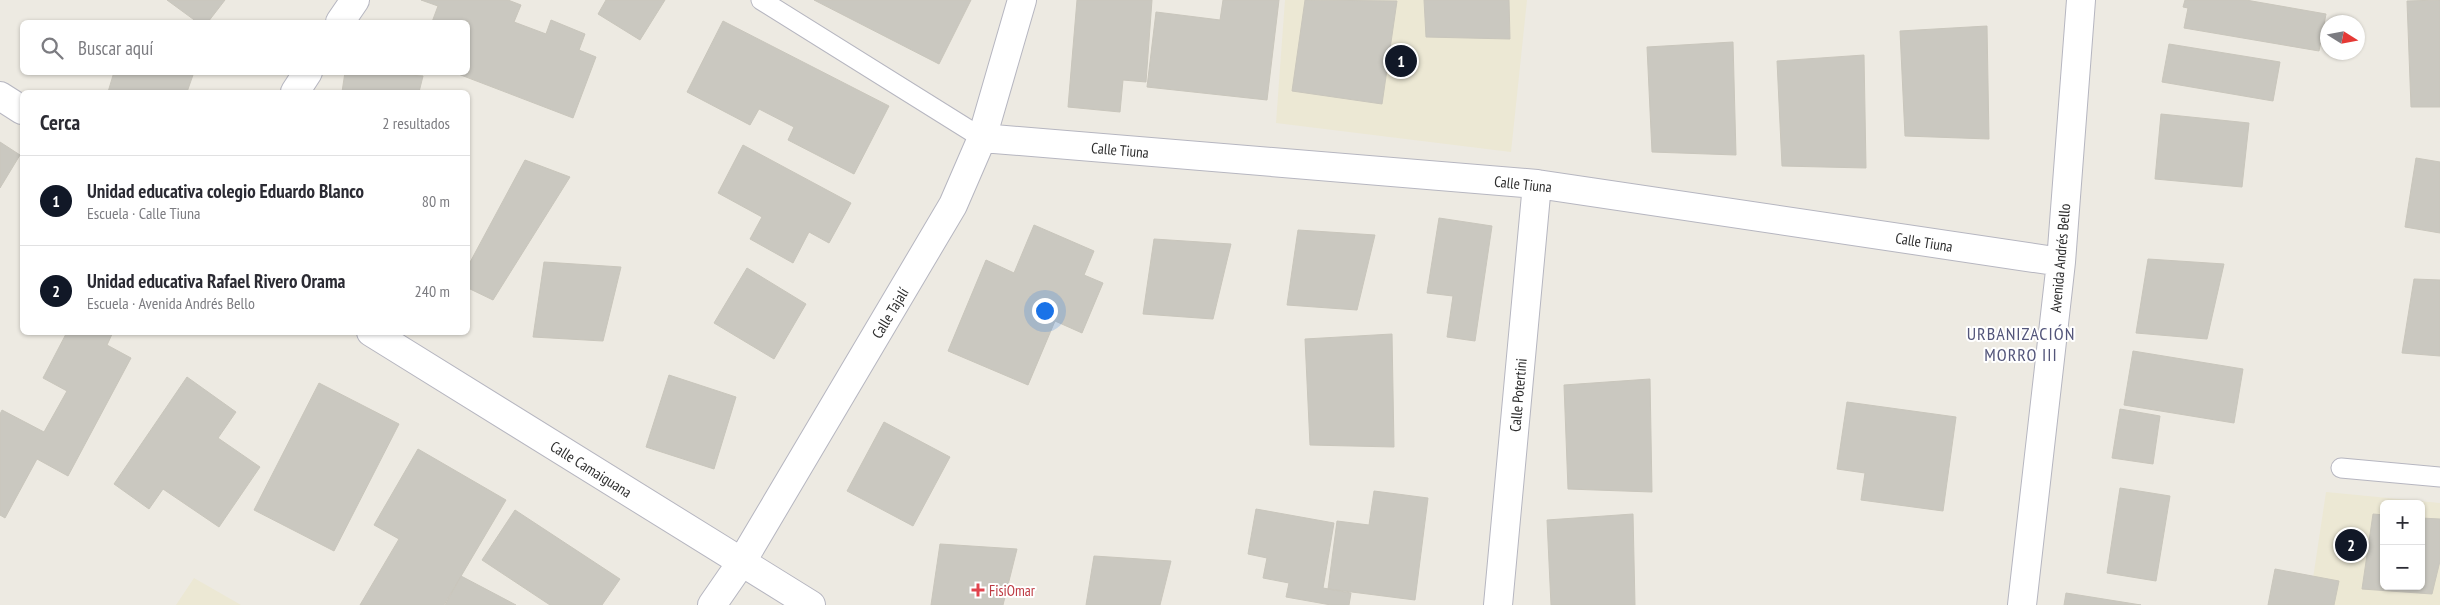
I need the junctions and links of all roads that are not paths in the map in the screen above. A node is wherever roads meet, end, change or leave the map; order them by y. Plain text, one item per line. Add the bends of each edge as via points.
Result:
1 (355, 0) edge
2 (761, 0) edge
3 (1022, 0) edge
4 (2081, 0) edge
5 (341, 20) edge
6 (306, 75) edge
7 (296, 90) edge
8 (0, 96) edge
9 (20, 109) edge
10 (982, 138) junction
11 (1538, 184) junction
12 (2061, 262) junction
13 (376, 335) edge
14 (2341, 468) dead end
15 (2440, 477) edge
16 (741, 563) junction
17 (712, 605) edge
18 (811, 605) edge
19 (1498, 605) edge
20 (2022, 605) edge

1 - 5 street
2 - 10 lane
3 - 10 street, Calle Tajalí
4 - 12 street, Avenida Andrés Bello
6 - 7 street
8 - 9 street
10 - 11 street, Calle Tiuna
10 - 16 street, Calle Tajalí via 953,205
11 - 12 street, Calle Tiuna
11 - 19 street, Calle Potertini
12 - 20 street, Avenida Andrés Bello
13 - 16 street, Calle Camaiguana
14 - 15 lane
16 - 17 street, Calle Tajalí
16 - 18 street, Calle Camaiguana

